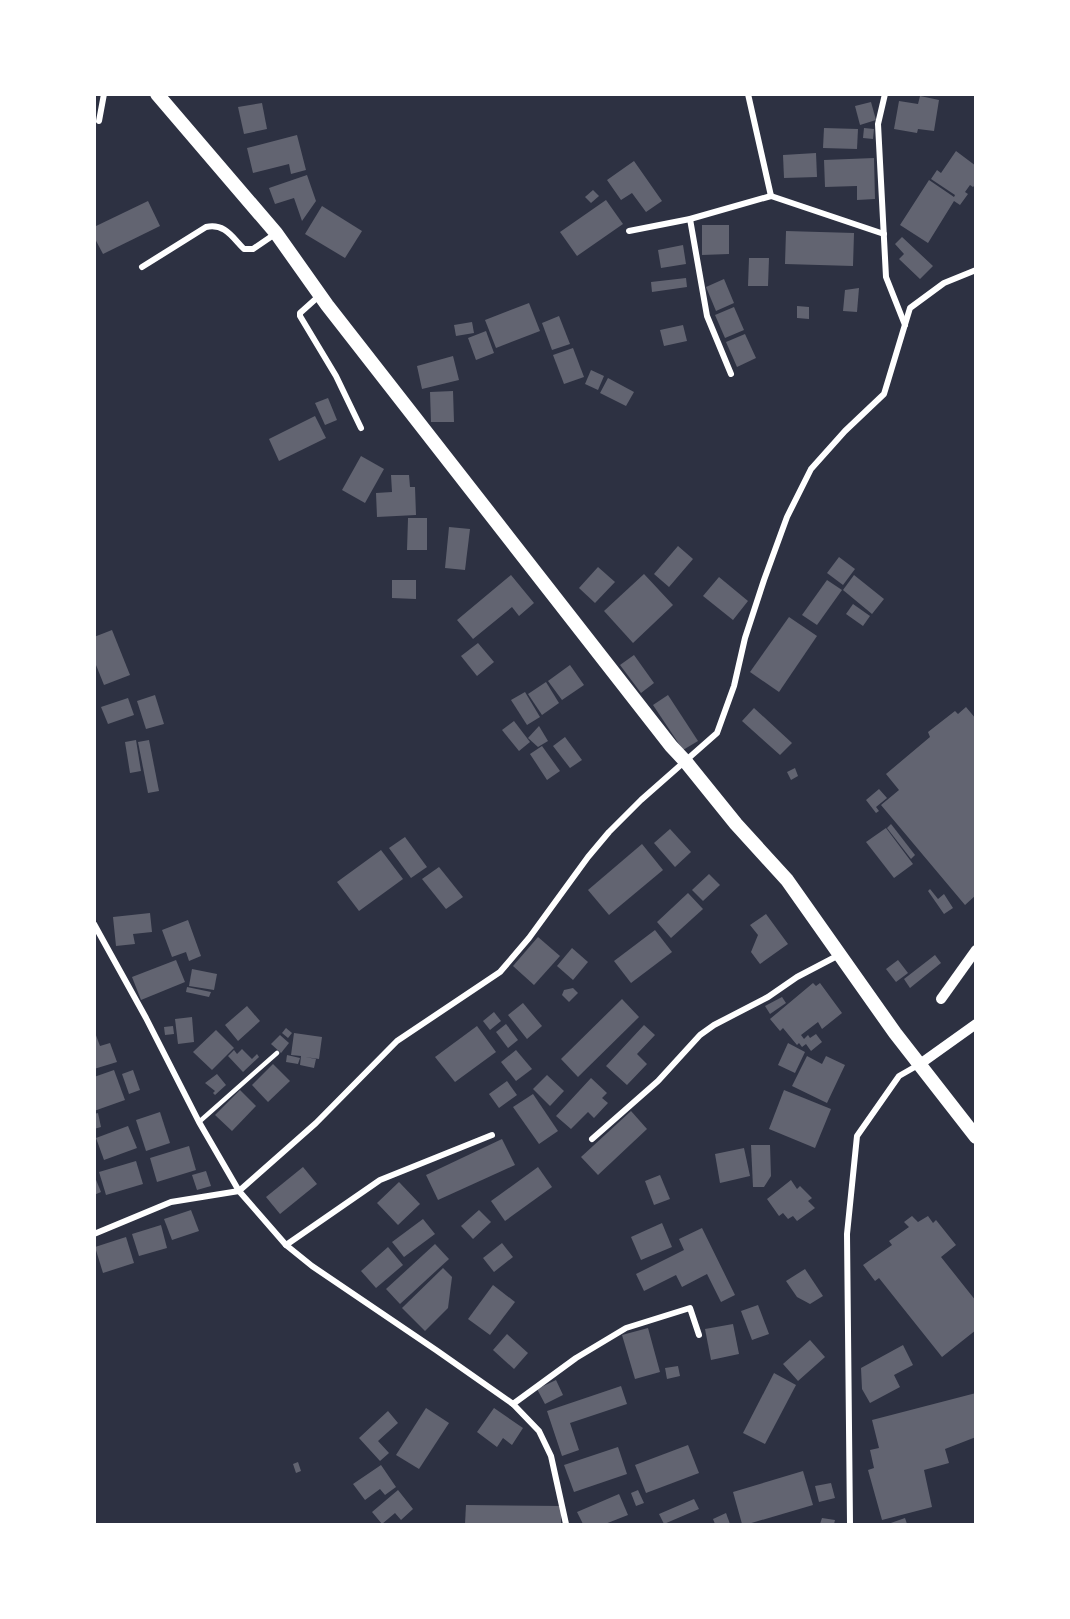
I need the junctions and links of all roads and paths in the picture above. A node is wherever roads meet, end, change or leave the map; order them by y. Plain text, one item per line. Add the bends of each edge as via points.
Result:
1 (104, 94) edge
2 (157, 94) edge
3 (748, 94) edge
4 (885, 94) edge
5 (99, 121) dead end
6 (771, 196) junction
7 (690, 219) junction
8 (629, 231) dead end
9 (276, 233) junction
10 (884, 234) junction
11 (142, 267) dead end
12 (975, 270) edge
13 (320, 295) junction
14 (905, 325) junction
15 (731, 374) dead end
16 (361, 428) dead end
17 (686, 762) junction
18 (94, 924) edge
19 (975, 950) edge
20 (838, 955) junction
21 (941, 999) dead end
22 (975, 1024) edge
23 (277, 1053) dead end
24 (920, 1064) junction
25 (198, 1122) junction
26 (492, 1135) dead end
27 (975, 1137) edge
28 (592, 1139) dead end
29 (239, 1191) junction
30 (94, 1234) edge
31 (286, 1245) junction
32 (699, 1335) dead end
33 (513, 1404) junction
34 (566, 1524) edge
35 (850, 1524) edge

1 - 5 street
2 - 9 main road
3 - 6 street
4 - 10 street via 878,124
6 - 7 street
6 - 10 street
7 - 8 street
7 - 15 street via 707,316
9 - 11 street via 253,249 244,249 224,228 206,226
9 - 13 main road
10 - 14 street via 886,277
12 - 14 street via 944,283 910,309
13 - 16 street via 300,316
13 - 17 main road
14 - 17 street via 884,394 810,469 764,580 717,733
17 - 20 main road via 787,880
17 - 29 street via 609,832 500,972 397,1041 316,1123
18 - 25 street
19 - 21 street
20 - 24 main road
20 - 28 street via 700,1035 658,1082
22 - 24 street
23 - 25 lane
24 - 27 main road
24 - 35 street via 899,1077 857,1136 847,1234
25 - 29 street
26 - 31 street via 380,1180
29 - 30 street via 171,1202
29 - 31 street
31 - 33 street
32 - 33 street via 690,1308 626,1328 576,1358
33 - 34 street via 539,1431 551,1456

